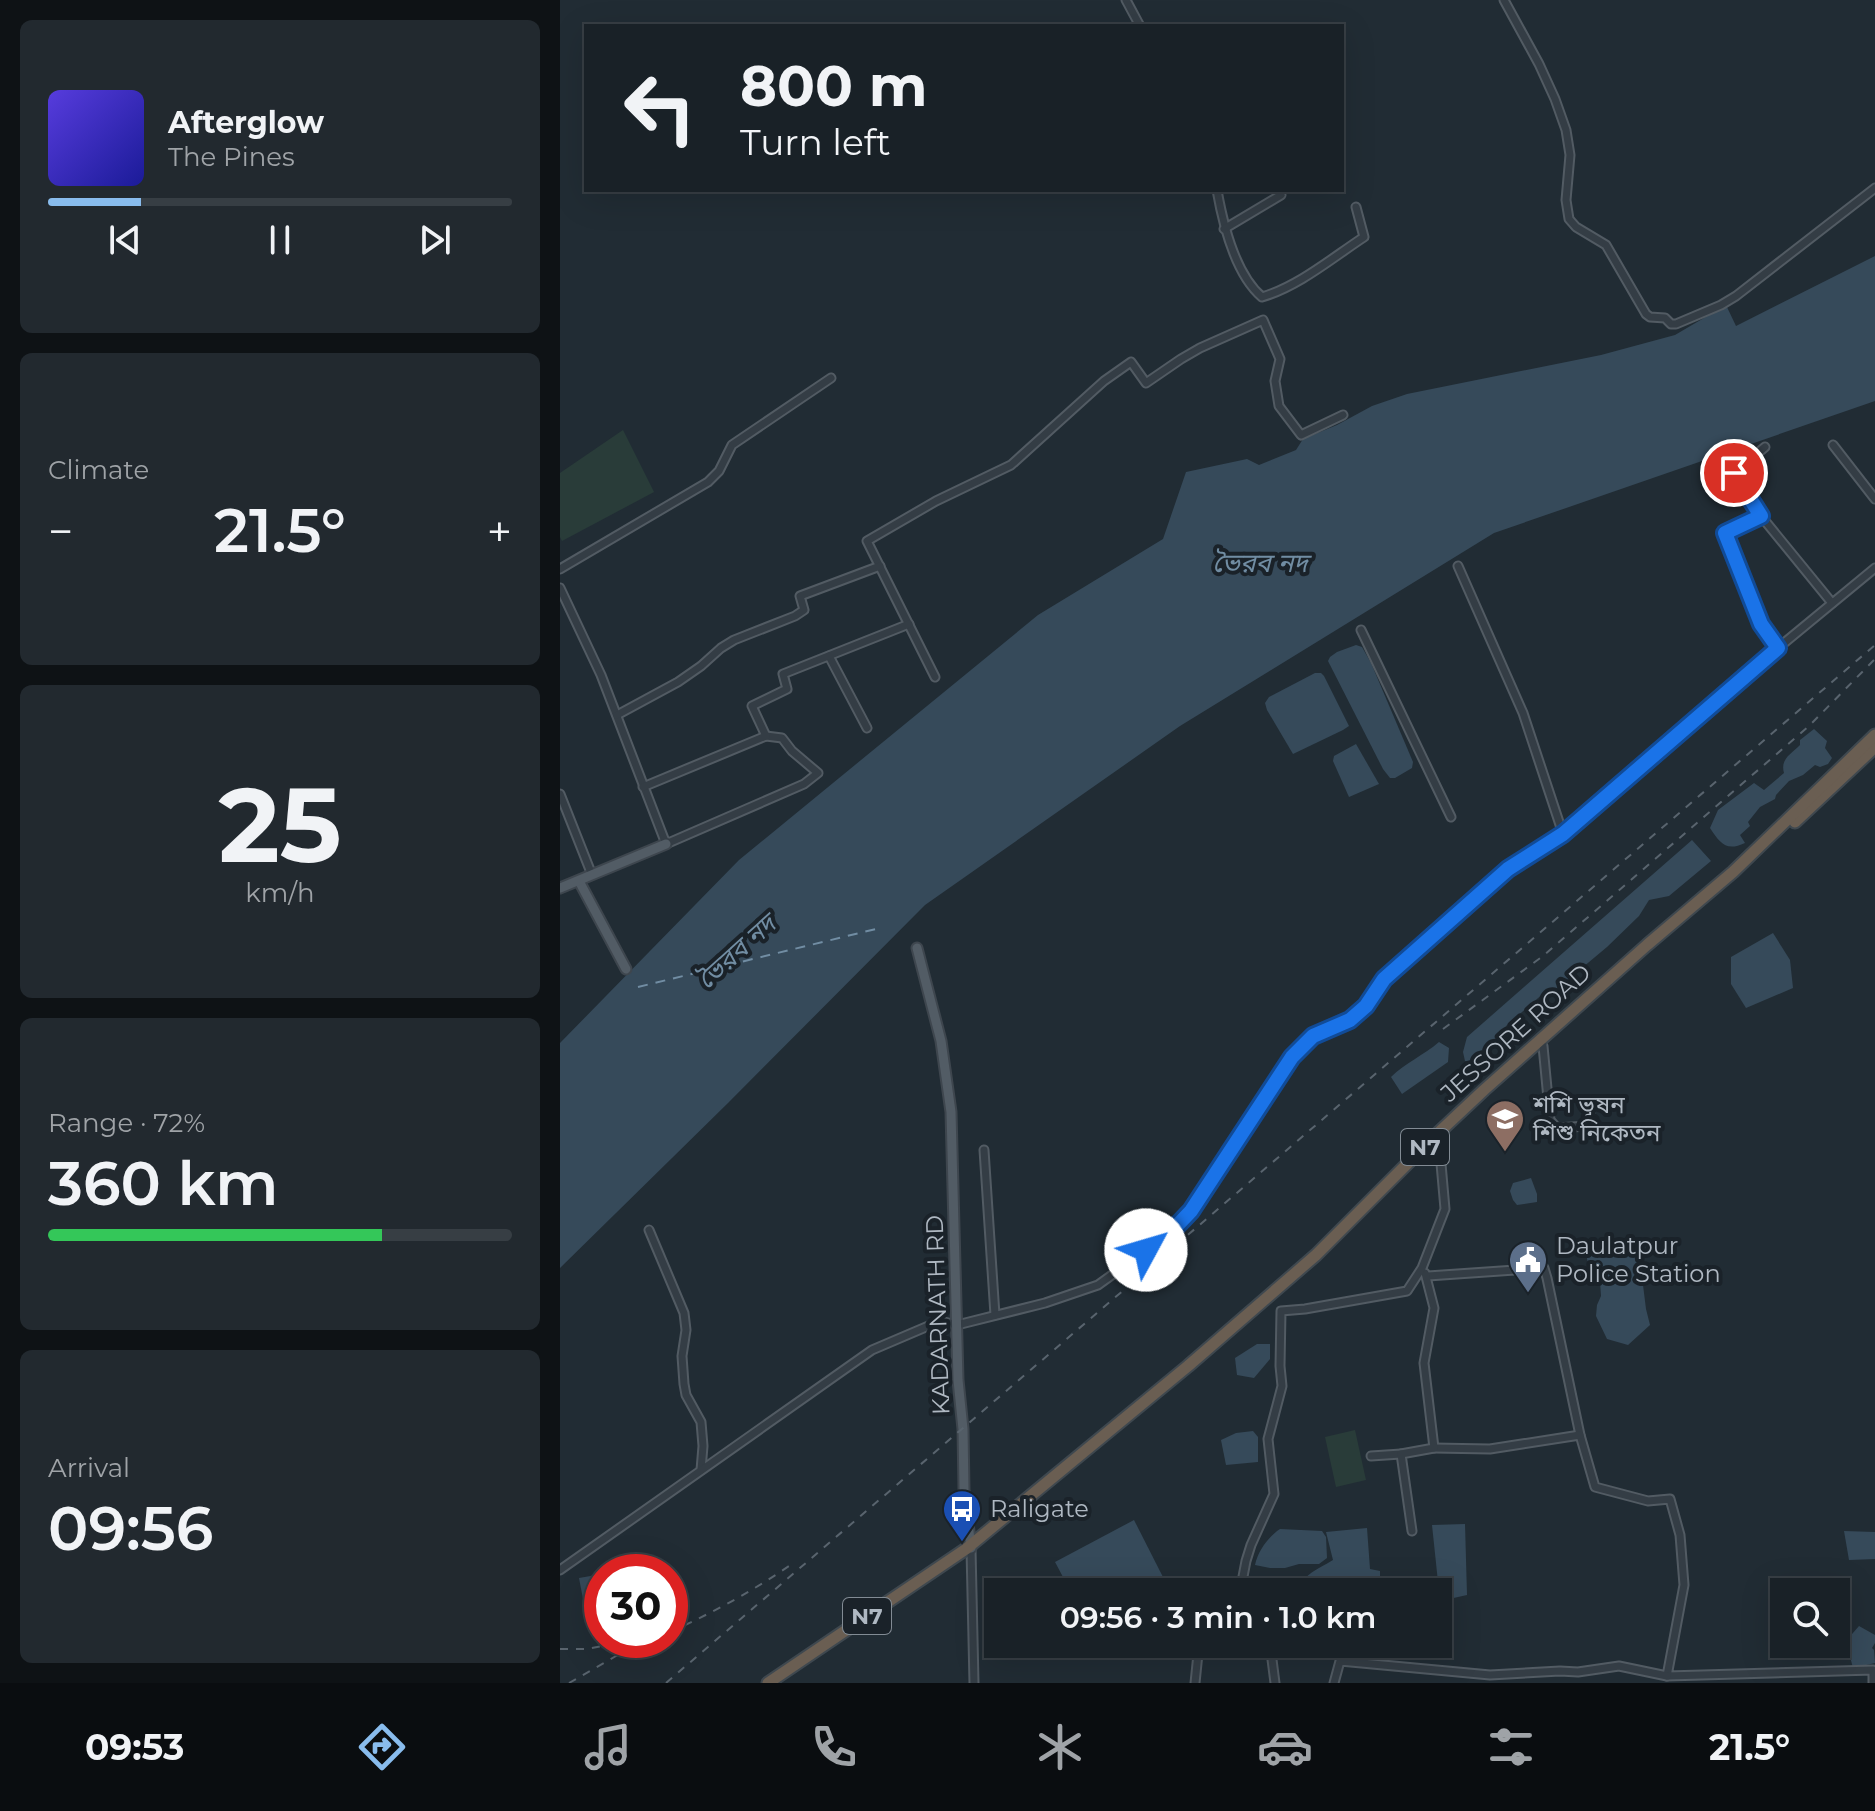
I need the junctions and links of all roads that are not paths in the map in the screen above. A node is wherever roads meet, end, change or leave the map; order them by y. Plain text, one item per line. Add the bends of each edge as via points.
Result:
1 (1126, 0) edge
2 (1504, 0) edge
3 (1139, 24) edge
4 (1875, 188) edge
5 (1217, 192) edge
6 (1281, 195) dead end
7 (1356, 207) dead end
8 (1224, 229) junction
9 (831, 378) dead end
10 (1343, 415) dead end
11 (1833, 445) dead end
12 (1765, 447) dead end
13 (1875, 499) edge
14 (1761, 516) junction
15 (880, 566) junction
16 (1458, 566) dead end
17 (1875, 568) edge
18 (560, 569) edge
19 (560, 588) edge
20 (1832, 603) junction
21 (909, 624) junction
22 (1361, 630) dead end
23 (1778, 648) junction
24 (829, 656) junction
25 (935, 677) dead end
26 (617, 715) junction
27 (867, 728) dead end
28 (1875, 735) edge
29 (766, 736) junction
30 (1875, 747) edge
31 (643, 787) junction
32 (560, 794) edge
33 (1451, 817) dead end
34 (1563, 834) junction
35 (666, 844) junction
36 (592, 875) junction
37 (579, 881) junction
38 (560, 888) edge
39 (917, 948) dead end
40 (626, 969) dead end
41 (1543, 1046) junction
42 (1589, 1100) dead end
43 (1439, 1141) junction
44 (984, 1150) dead end
45 (649, 1230) dead end
46 (1422, 1268) junction
47 (1428, 1276) junction
48 (995, 1315) junction
49 (957, 1325) junction
50 (1580, 1435) junction
51 (1434, 1448) junction
52 (1401, 1454) junction
53 (1371, 1456) dead end
54 (701, 1470) junction
55 (1412, 1531) dead end
56 (969, 1547) junction
57 (560, 1570) edge
58 (1243, 1578) edge
59 (1198, 1658) edge
60 (1272, 1658) edge
61 (1657, 1673) junction
62 (1780, 1673) junction
63 (1667, 1676) junction
64 (768, 1683) edge
65 (974, 1683) edge
66 (1195, 1683) edge
67 (1275, 1683) edge
68 (1334, 1683) edge
69 (1656, 1683) edge
70 (1779, 1683) edge
71 (1873, 1683) edge

1 - 3 street
2 - 4 street via 1539,64 1566,130 1569,219 1606,245 1650,317 1676,324 1721,305
5 - 8 street
6 - 8 street
7 - 8 street via 1364,237 1262,297 1241,269
9 - 18 street via 732,445 708,482
10 - 15 street via 1301,435 1279,406 1275,381 1280,359 1263,320 1200,348 1146,383 1131,362 1011,465 867,541
11 - 13 street
12 - 14 street via 1734,473
14 - 20 street
14 - 23 street via 1725,533 1761,624
15 - 21 street
15 - 26 street via 800,596 804,610 795,616 734,640 678,682
16 - 34 street via 1523,713
17 - 20 street
19 - 26 street
20 - 23 street
21 - 24 street
21 - 25 street
22 - 33 street
23 - 34 street
24 - 27 street
24 - 29 street via 783,674 787,689 752,706
26 - 31 street
28 - 56 highway, JESSORE ROAD / N7 via 1733,872 1446,1126 1316,1255
29 - 31 street
29 - 35 street via 782,738 818,773 804,784
30 - 41 highway, JESSORE ROAD / N7
31 - 35 street
32 - 36 street
34 - 48 street via 1508,869 1384,979 1350,1020 1313,1036 1292,1057 1191,1211 1170,1233 1098,1285
35 - 36 main road
36 - 37 main road
37 - 38 main road
37 - 40 main road
39 - 49 main road, KADARNATH RD via 941,1041 951,1112
41 - 42 street via 1550,1120 1557,1128 1587,1126
41 - 43 highway, JESSORE ROAD / N7
43 - 46 street via 1445,1209
43 - 56 highway, JESSORE ROAD / N7 via 1317,1263 1001,1528
44 - 48 street
45 - 54 street via 684,1313 684,1384 701,1422
46 - 47 street
46 - 58 street via 1407,1291 1281,1311 1282,1386 1268,1439 1274,1494
47 - 50 street via 1544,1268
47 - 51 street via 1434,1308 1424,1363
48 - 49 street
49 - 54 street via 940,1321 872,1350
49 - 56 main road, KADARNATH RD
50 - 51 street via 1490,1449
50 - 63 street via 1595,1487 1648,1501 1670,1499 1680,1535 1684,1585
51 - 52 street
52 - 53 street
52 - 55 street
54 - 57 street
56 - 64 highway, JESSORE ROAD / N7
56 - 65 street, KADARNATH RD
59 - 66 street
60 - 67 street
61 - 63 street
61 - 68 street via 1619,1666 1490,1675 1340,1661
61 - 69 street
62 - 63 street
62 - 70 street
62 - 71 street via 1873,1670

